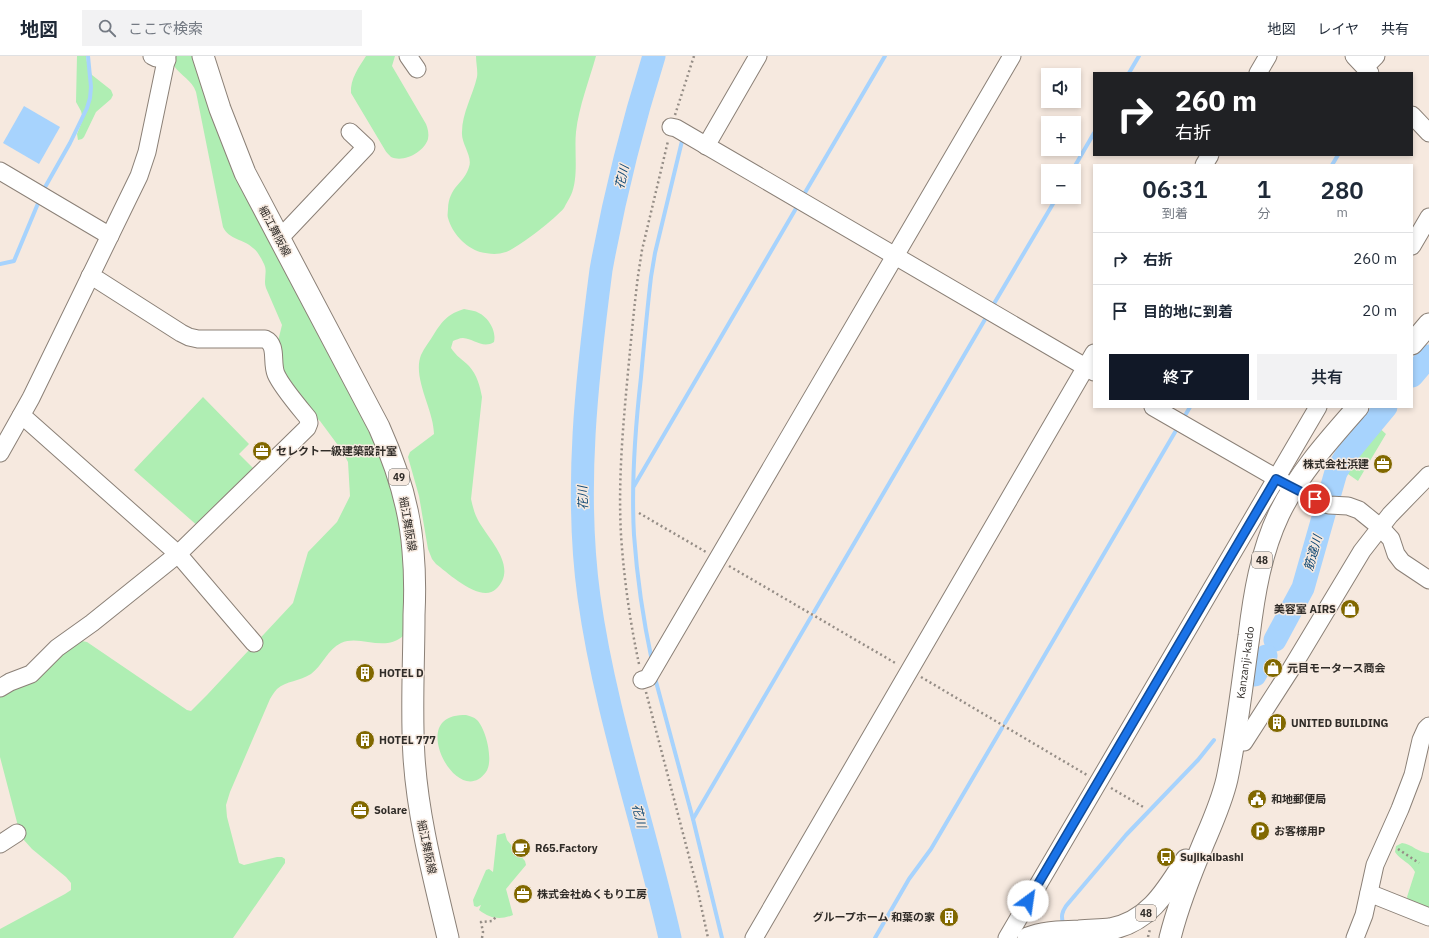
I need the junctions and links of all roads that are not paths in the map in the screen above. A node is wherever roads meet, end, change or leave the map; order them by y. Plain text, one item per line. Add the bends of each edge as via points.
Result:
1 (203, 56) edge
2 (758, 56) edge
3 (1012, 56) edge
4 (1268, 56) edge
5 (162, 57) edge
6 (1259, 72) edge
7 (1413, 116) edge
8 (671, 127) road end
9 (350, 132) dead end
10 (1429, 133) edge
11 (706, 146) junction
12 (0, 170) edge
13 (1429, 217) edge
14 (110, 236) junction
15 (278, 238) junction
16 (1413, 244) edge
17 (895, 256) junction
18 (90, 276) junction
19 (1429, 324) edge
20 (1413, 343) edge
21 (1093, 357) edge
22 (1090, 370) edge
23 (1155, 408) edge
24 (1318, 408) edge
25 (1357, 408) edge
26 (21, 416) junction
27 (0, 452) edge
28 (1429, 475) edge
29 (1284, 484) junction
30 (1380, 526) junction
31 (178, 554) junction
32 (1429, 580) edge
33 (254, 643) dead end
34 (642, 680) road end
35 (0, 688) edge
36 (1429, 726) edge
37 (1234, 740) junction
38 (1423, 759) edge
39 (1216, 812) junction
40 (17, 833) dead end
41 (0, 844) edge
42 (1369, 893) junction
43 (1429, 916) edge
44 (1162, 933) edge
45 (448, 938) edge
46 (754, 938) edge
47 (1007, 938) edge
48 (1028, 938) edge
49 (1355, 938) edge

1 - 15 main road, 細江舞阪線 / 49 via 236,152
2 - 11 street
3 - 17 street
4 - 6 street
5 - 14 street via 143,164
7 - 10 street
8 - 11 street
9 - 15 street via 366,147
11 - 17 street
12 - 14 street
13 - 16 street
14 - 18 street
15 - 45 main road, 細江舞阪線 / 49 via 379,427 396,468 405,500 415,576 413,718 416,776 425,841
17 - 22 street
17 - 34 street via 648,678
18 - 26 street
18 - 31 street via 189,337 265,339 270,342 276,374 308,418 307,428
19 - 20 main road
21 - 22 street
22 - 46 street via 909,670
23 - 29 street
24 - 29 street
25 - 29 main road, Kanzanji-kaido / 48 via 1316,455
26 - 27 street
26 - 31 street
28 - 30 street
29 - 30 street via 1326,504 1354,508
29 - 37 main road, Kanzanji-kaido / 48 via 1254,598
29 - 47 street via 1099,781
30 - 32 street via 1392,539 1396,554 1402,562
30 - 37 street via 1341,584 1244,742
31 - 33 street
31 - 35 street via 57,648 31,674
36 - 38 street via 1423,734
37 - 39 main road, Kanzanji-kaido / 48 via 1227,779
38 - 42 street via 1413,775 1375,865
39 - 44 main road, Kanzanji-kaido / 48 via 1182,895
39 - 48 main road, 48 via 1167,890 1142,916 1109,929 1052,932
40 - 41 street
42 - 43 street
42 - 49 street

